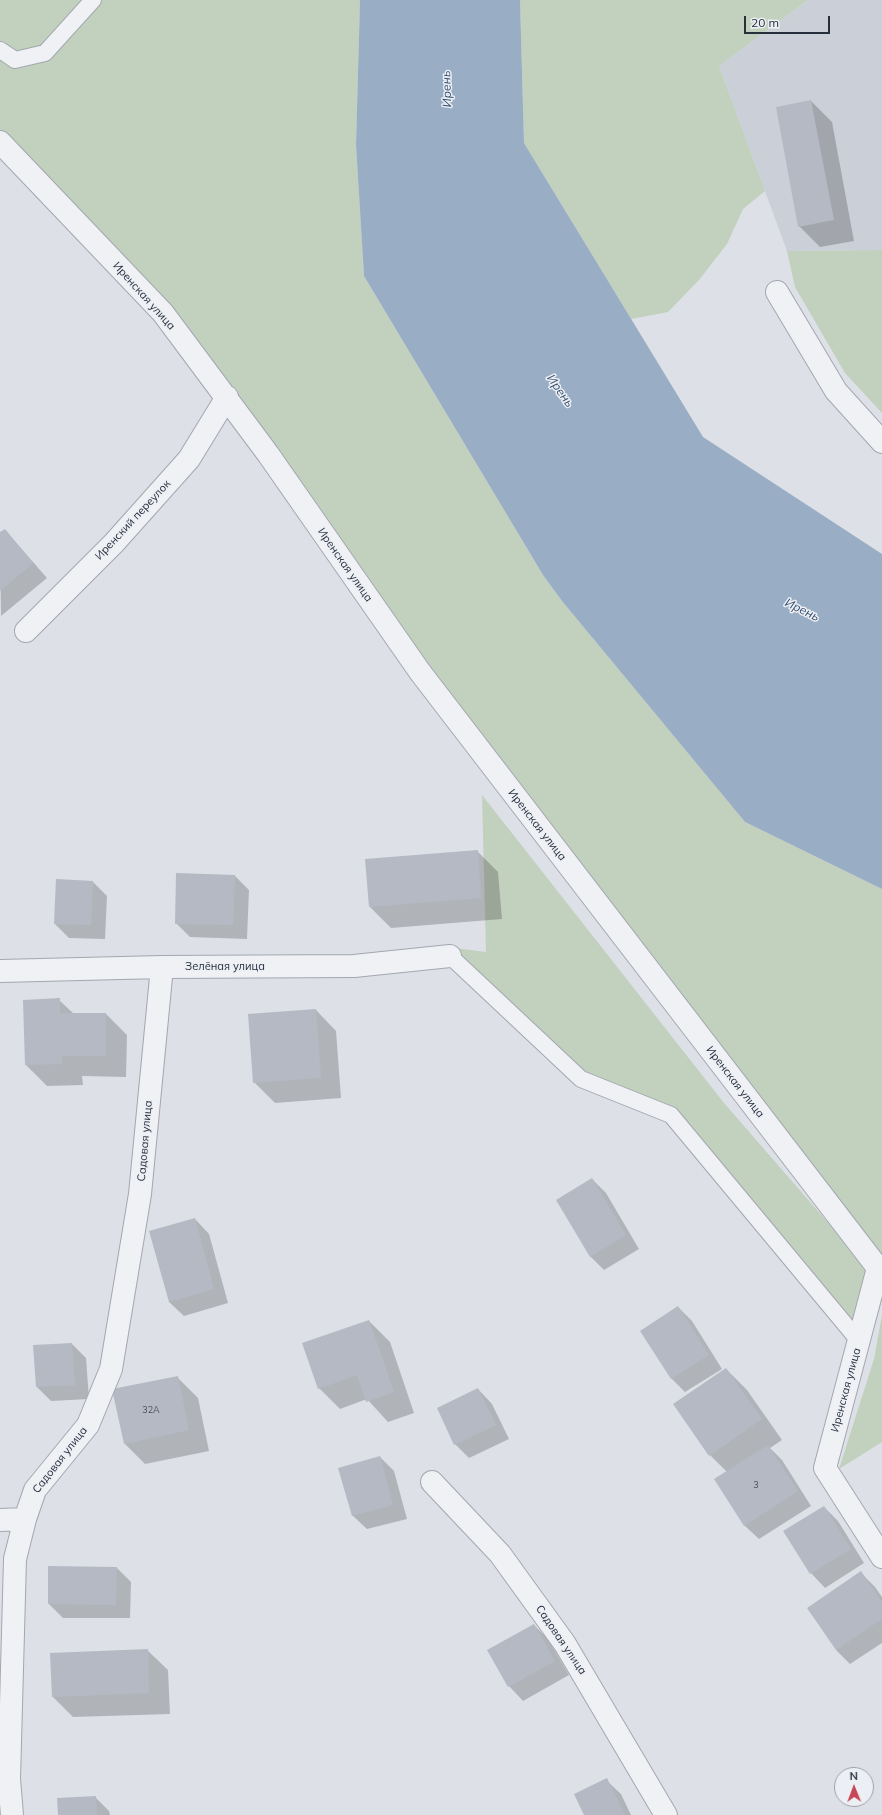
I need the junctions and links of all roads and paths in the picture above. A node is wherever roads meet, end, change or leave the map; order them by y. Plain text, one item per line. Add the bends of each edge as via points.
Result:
1 (93, 0) edge
2 (0, 50) edge
3 (0, 142) edge
4 (777, 292) dead end
5 (227, 397) junction
6 (882, 442) edge
7 (26, 631) dead end
8 (450, 956) joint
9 (162, 967) junction
10 (0, 971) edge
11 (859, 1341) junction
12 (432, 1482) dead end
13 (25, 1519) junction
14 (0, 1520) edge
15 (882, 1557) edge
16 (12, 1815) edge
17 (666, 1815) edge

1 - 2 lane via 45,53 15,60
3 - 5 street, Иренская улица via 163,313
4 - 6 street via 836,391
5 - 7 street, Иренский переулок via 189,459 114,543
5 - 11 street, Иренская улица via 420,672 878,1268
8 - 9 street, Зелёная улица via 354,966
8 - 11 lane via 580,1079 671,1115
9 - 10 street, Зелёная улица
9 - 13 street, Садовая улица via 140,1194 111,1369 88,1425 35,1490
11 - 15 street, Иренская улица via 825,1468
12 - 17 street, Садовая улица via 500,1554 565,1644
13 - 14 street
13 - 16 street, Садовая улица via 15,1559 9,1779

